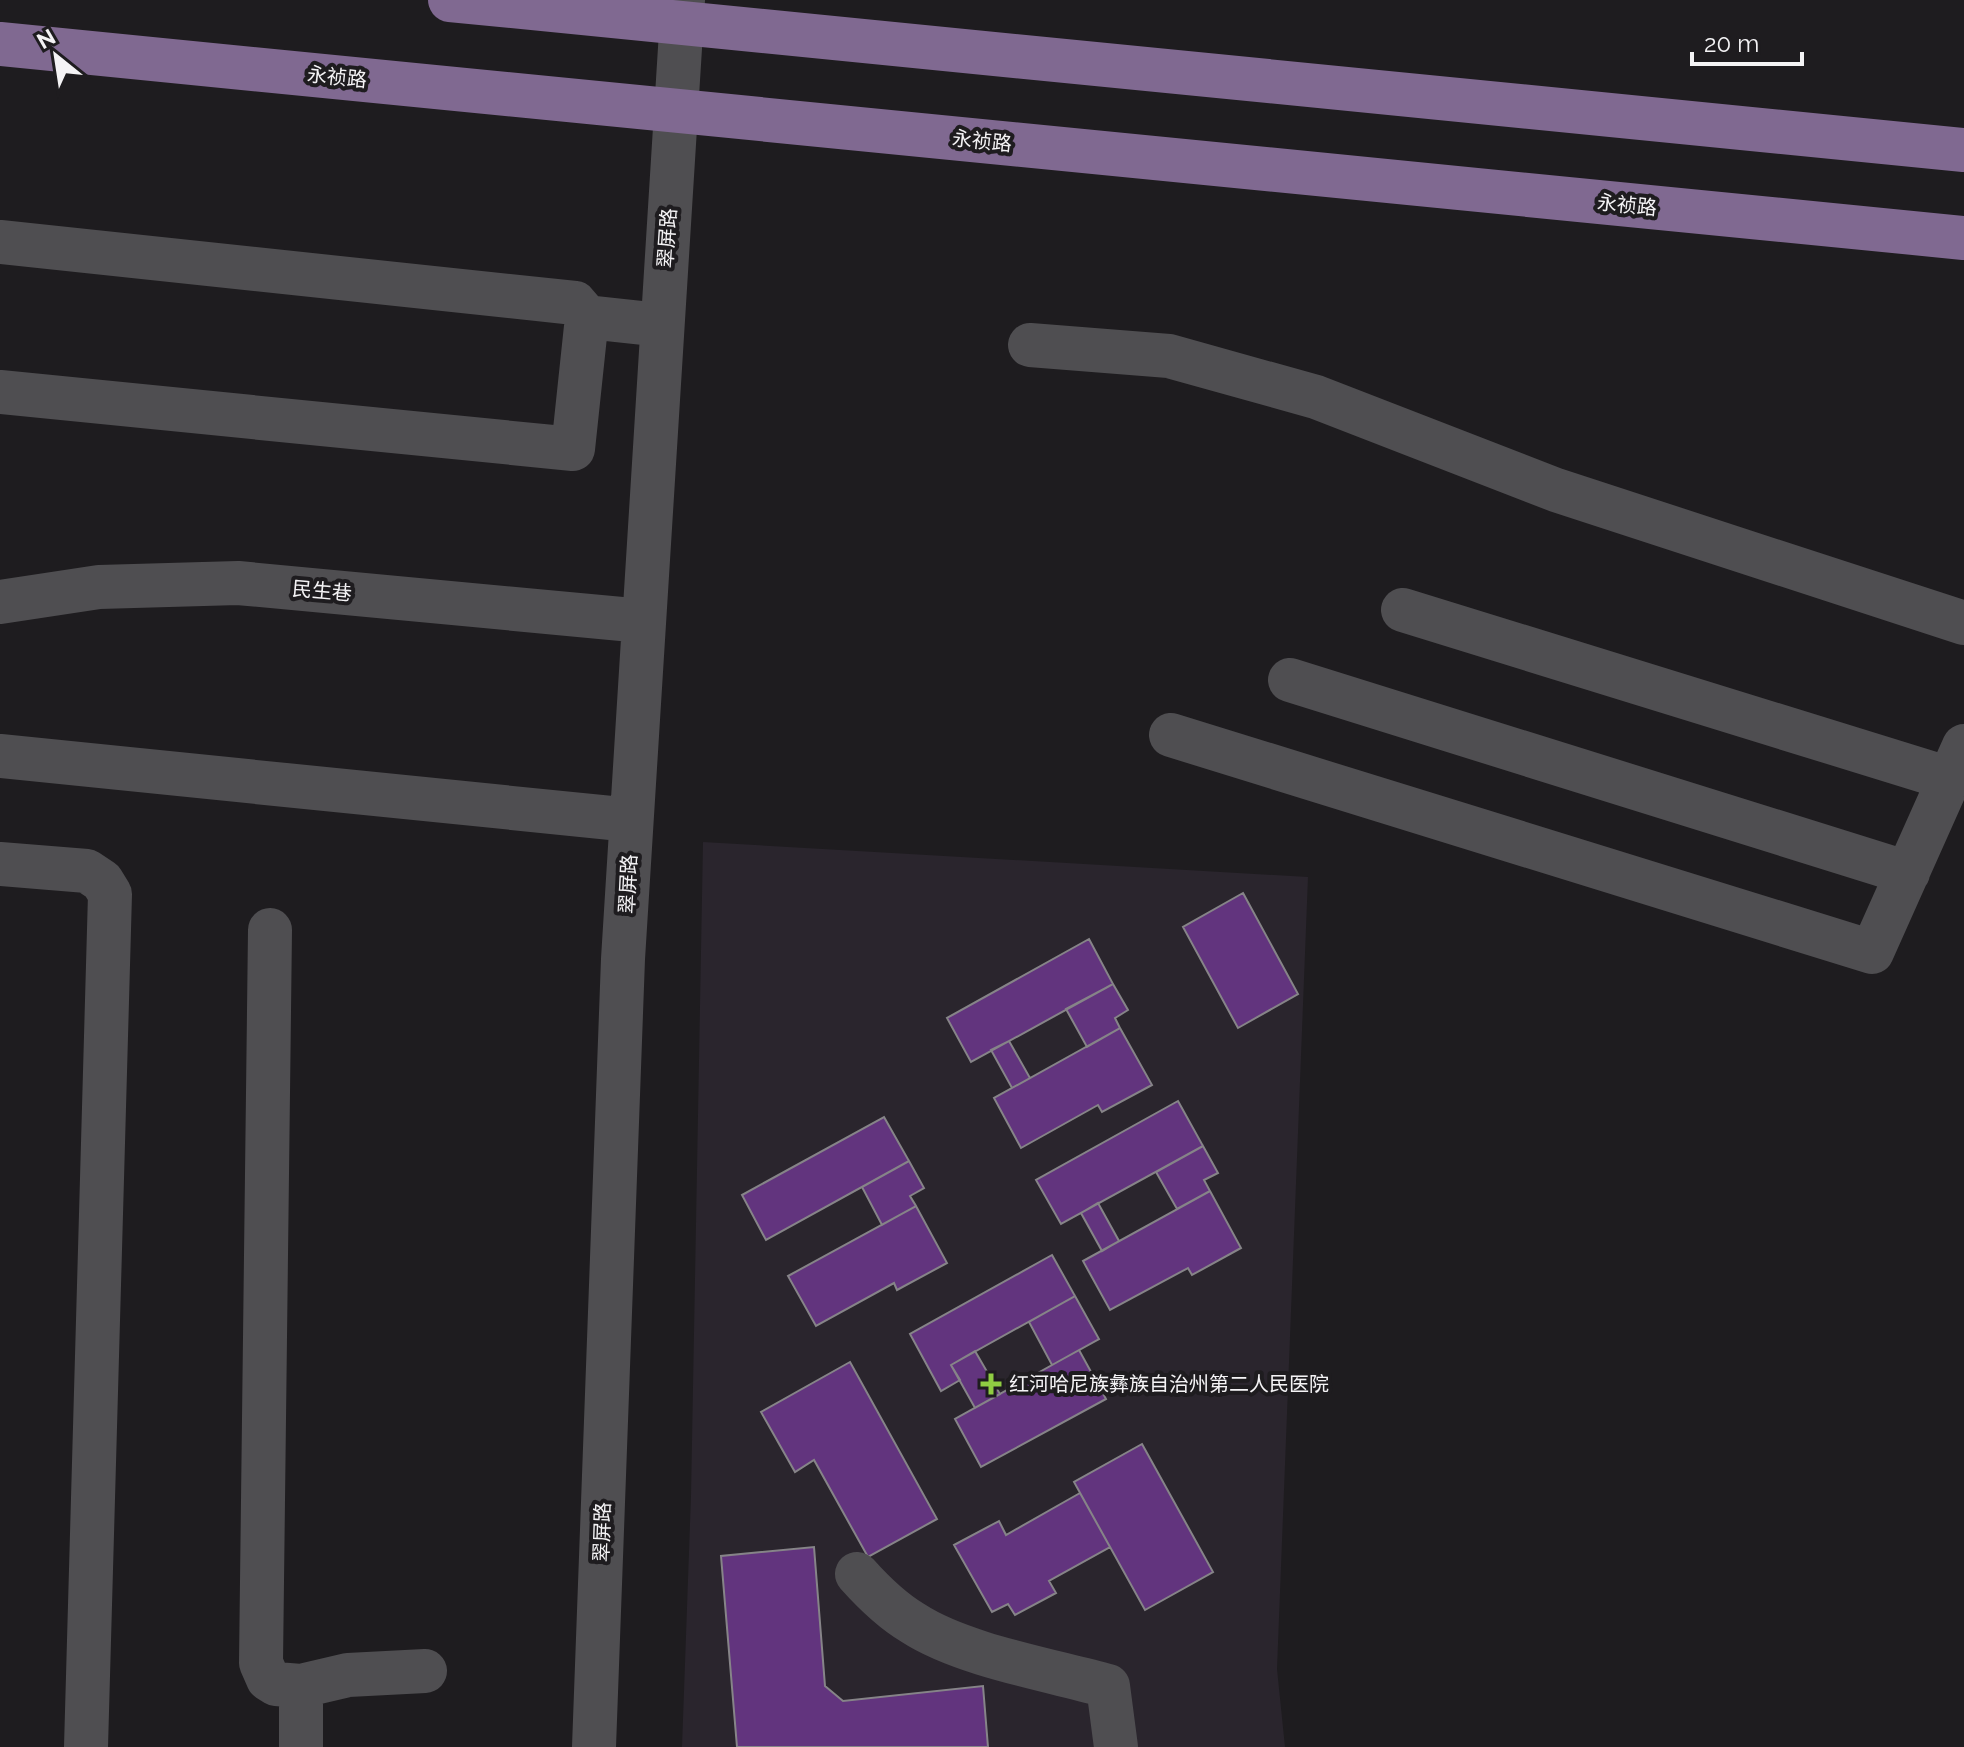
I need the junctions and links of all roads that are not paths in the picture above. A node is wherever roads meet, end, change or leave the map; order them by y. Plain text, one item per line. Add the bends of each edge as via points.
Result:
1 (450, 0) edge
2 (682, 12) edge
3 (0, 44) edge
4 (676, 111) junction
5 (1964, 150) edge
6 (1964, 238) edge
7 (0, 242) edge
8 (587, 317) junction
9 (661, 325) junction
10 (1030, 345) dead end
11 (0, 392) edge
12 (0, 602) edge
13 (1403, 610) dead end
14 (643, 621) junction
15 (1964, 623) edge
16 (1290, 680) dead end
17 (1171, 735) dead end
18 (0, 756) edge
19 (1957, 762) edge
20 (631, 820) junction
21 (0, 864) edge
22 (1908, 873) junction
23 (270, 930) dead end
24 (857, 1574) dead end
25 (425, 1671) dead end
26 (301, 1686) junction
27 (86, 1747) edge
28 (301, 1747) edge
29 (594, 1747) edge
30 (1116, 1747) edge

1 - 2 main road
2 - 4 street, 翠屏路
2 - 5 main road
3 - 4 main road, 永祯路
4 - 6 main road, 永祯路
4 - 9 street, 翠屏路
7 - 8 street via 575,303
8 - 9 street
8 - 11 street via 573,449
9 - 14 street, 翠屏路
10 - 15 street via 1169,356 1316,397 1556,490
12 - 14 street, 民生巷 via 99,587 238,583
13 - 19 street
14 - 20 street, 翠屏路
16 - 22 street
17 - 22 street via 1872,952
18 - 20 street
19 - 22 street
20 - 29 street, 翠屏路
21 - 27 street via 87,871 110,894
23 - 26 street via 261,1663 276,1684
24 - 30 street via 891,1608 938,1637 1108,1686
25 - 26 street via 348,1675
26 - 28 street

